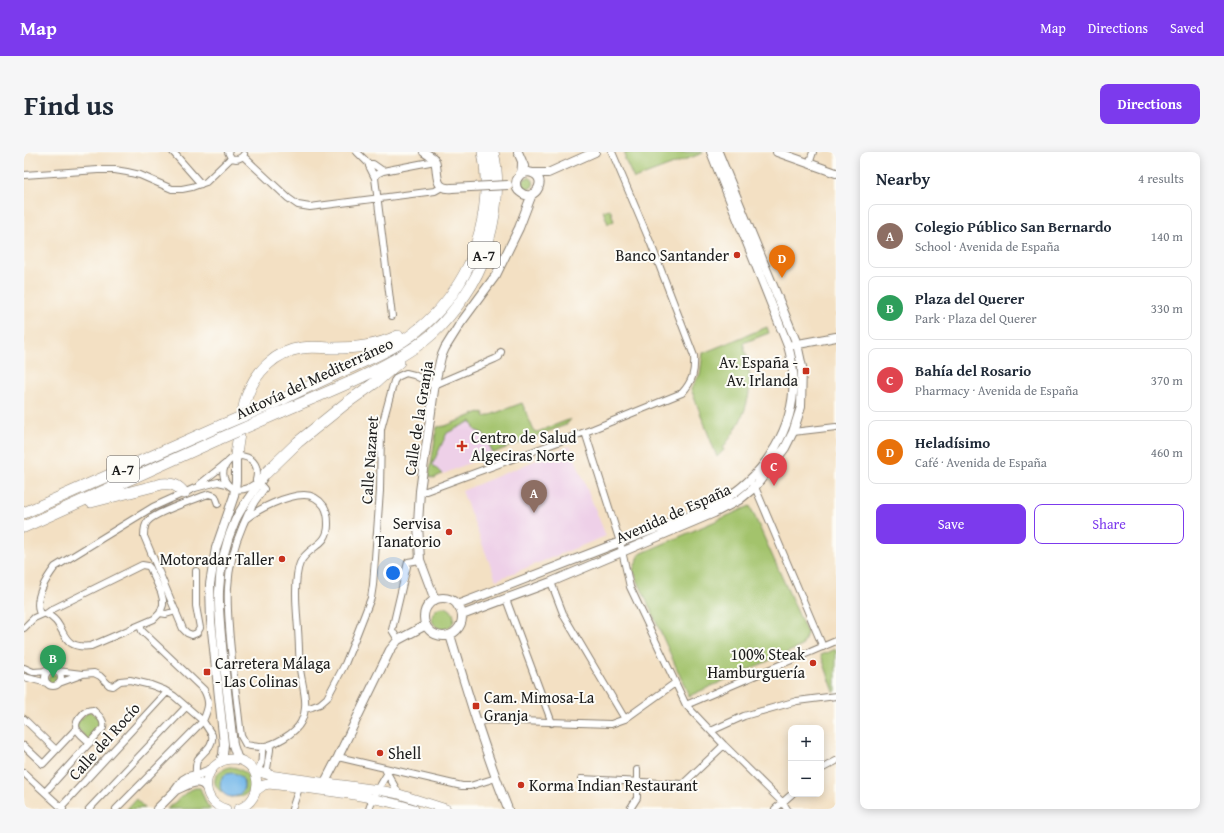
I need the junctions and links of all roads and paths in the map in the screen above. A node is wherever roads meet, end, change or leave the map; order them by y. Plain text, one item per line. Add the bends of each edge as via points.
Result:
1 (173, 152) edge
2 (357, 152) edge
3 (424, 152) edge
4 (483, 152) edge
5 (493, 152) edge
6 (518, 152) edge
7 (595, 152) edge
8 (612, 152) edge
9 (711, 152) edge
10 (718, 152) edge
11 (777, 152) edge
12 (787, 152) edge
13 (813, 152) edge
14 (244, 154) edge
15 (230, 155) edge
16 (435, 160) junction
17 (522, 162) junction
18 (810, 162) junction
19 (369, 164) junction
20 (836, 169) edge
21 (532, 173) junction
22 (548, 173) junction
23 (836, 173) edge
24 (379, 174) junction
25 (24, 175) edge
26 (518, 181) junction
27 (201, 184) junction
28 (539, 185) junction
29 (442, 187) junction
30 (528, 194) junction
31 (377, 199) junction
32 (435, 314) junction
33 (392, 316) dead end
34 (836, 338) edge
35 (426, 340) junction
36 (797, 344) junction
37 (788, 346) junction
38 (501, 352) dead end
39 (435, 383) junction
40 (836, 427) edge
41 (585, 432) junction
42 (793, 432) junction
43 (236, 456) junction
44 (226, 463) junction
45 (266, 473) joint
46 (749, 481) junction
47 (227, 484) junction
48 (256, 486) junction
49 (755, 487) junction
50 (196, 488) junction
51 (235, 489) junction
52 (420, 491) junction
53 (184, 493) junction
54 (218, 504) dead end
55 (251, 507) junction
56 (63, 509) junction
57 (24, 513) edge
58 (246, 519) junction
59 (235, 520) junction
60 (24, 527) edge
61 (620, 542) junction
62 (622, 551) junction
63 (420, 560) junction
64 (196, 571) dead end
65 (551, 582) junction
66 (506, 599) junction
67 (435, 600) junction
68 (457, 605) junction
69 (176, 611) junction
70 (160, 613) junction
71 (43, 614) junction
72 (462, 615) junction
73 (140, 625) junction
74 (426, 625) junction
75 (24, 628) edge
76 (450, 635) junction
77 (398, 640) junction
78 (836, 641) edge
79 (823, 647) junction
80 (24, 668) edge
81 (49, 671) junction
82 (57, 671) junction
83 (82, 674) junction
84 (24, 677) edge
85 (675, 682) junction
86 (47, 683) junction
87 (59, 683) junction
88 (167, 692) junction
89 (836, 696) edge
90 (686, 705) junction
91 (186, 707) junction
92 (305, 709) junction
93 (24, 719) edge
94 (625, 719) junction
95 (203, 722) junction
96 (476, 723) junction
97 (552, 723) junction
98 (76, 729) junction
99 (711, 731) junction
100 (90, 742) junction
101 (724, 745) junction
102 (24, 746) edge
103 (265, 746) junction
104 (56, 750) junction
105 (262, 755) junction
106 (269, 756) junction
107 (338, 757) junction
108 (240, 760) junction
109 (836, 761) edge
110 (220, 762) junction
111 (383, 767) junction
112 (824, 767) edge
113 (212, 769) junction
114 (636, 770) dead end
115 (255, 771) junction
116 (24, 773) edge
117 (387, 774) junction
118 (196, 775) junction
119 (269, 775) junction
120 (496, 778) junction
121 (581, 779) dead end
122 (325, 782) junction
123 (637, 782) junction
124 (299, 788) junction
125 (207, 789) junction
126 (257, 790) junction
127 (379, 790) junction
128 (175, 791) junction
129 (45, 792) junction
130 (399, 794) junction
131 (789, 797) edge
132 (374, 798) junction
133 (783, 803) junction
134 (62, 808) edge
135 (89, 809) edge
136 (116, 809) edge
137 (157, 809) edge
138 (225, 809) edge
139 (239, 809) edge
140 (292, 809) edge
141 (369, 809) edge
142 (414, 809) edge
143 (446, 809) edge
144 (508, 809) edge
145 (630, 809) edge
146 (775, 809) edge
147 (787, 809) edge

1 - 27 street
2 - 19 street
3 - 16 main road
4 - 32 highway, Autovía del Mediterráneo / A-7 via 487,182 480,231 470,264 459,285
5 - 35 highway, Autovía del Mediterráneo / A-7 via 497,195 492,230 481,266 463,298 441,326
6 - 17 main road
7 - 22 main road
8 - 41 street via 651,244 694,356 695,366 689,385 682,393
9 - 37 main road, Avenida de España
10 - 36 main road, Avenida de España
11 - 18 main road
12 - 18 main road
13 - 18 street
14 - 15 street via 239,159
14 - 31 street via 298,205
15 - 27 street via 206,182
16 - 24 street
16 - 29 main road via 439,184
17 - 21 main road
17 - 26 main road
18 - 20 main road
18 - 23 main road
19 - 24 street
19 - 24 street via 373,164
21 - 22 main road
21 - 26 main road via 525,172
21 - 28 main road via 538,178
22 - 28 main road
24 - 31 street
25 - 27 street via 115,170 140,175 172,189 192,188
26 - 29 main road, bridge via 508,186
26 - 30 main road
28 - 30 main road via 537,191
29 - 31 street via 435,191
30 - 39 main road, Calle de la Granja via 527,208 496,275 445,348
31 - 33 street
32 - 43 highway via 384,343 349,348 302,348 271,360 256,377 246,397
32 - 57 highway, Autovía del Mediterráneo / A-7, bridge via 418,330 385,351 281,400
34 - 36 main road
35 - 45 highway via 298,442
35 - 56 highway, Autovía del Mediterráneo / A-7, bridge via 370,372
36 - 37 main road
36 - 42 main road, Avenida de España via 802,367 801,407
37 - 46 main road, Avenida de España via 793,383 789,417 776,447
38 - 39 street via 495,359
39 - 52 main road, Calle de la Granja
39 - 92 street, Calle Nazaret via 431,384 406,373 397,377 392,385 381,429 380,491 371,598 345,664 327,698 312,708
40 - 42 street
41 - 52 street via 426,491
41 - 61 street
42 - 49 main road, Avenida de España via 786,448
43 - 44 street
43 - 48 street via 246,457 255,464
43 - 51 main road
44 - 47 street via 223,472
44 - 50 street
45 - 48 main road
46 - 49 street
46 - 61 main road, Avenida de España via 714,505
47 - 50 street via 218,482
47 - 51 street
48 - 51 street
48 - 55 street
48 - 59 main road
49 - 62 main road, Avenida de España via 739,500 714,513
49 - 79 street
50 - 53 street
51 - 110 main road via 216,548 210,584 211,621 224,744
52 - 63 main road, Calle de la Granja
53 - 56 highway via 174,484 162,484
53 - 71 street via 133,518 55,567 44,585 38,602 38,609
54 - 69 street via 215,496 209,494 160,513 149,519 145,525 144,536
55 - 58 street
55 - 59 street
56 - 60 highway, Autovía del Mediterráneo / A-7
58 - 92 street via 261,508 303,495 310,495 319,500 327,514 326,536 306,554 297,572 296,595
58 - 103 street via 238,537 229,571 228,626 241,736 246,744
59 - 108 main road via 222,561 218,600 233,746
61 - 62 street
61 - 68 main road, Avenida de España
62 - 65 main road, Avenida de España
62 - 85 street via 630,587
63 - 67 main road, Calle de la Granja
63 - 77 street via 408,562 392,630
64 - 69 street via 199,631 192,635 184,631
65 - 66 main road, Avenida de España
65 - 94 street via 564,616
66 - 72 main road, Avenida de España
66 - 97 street
67 - 68 main road via 447,599
67 - 74 main road via 426,608
68 - 72 main road
69 - 70 street
70 - 71 street via 163,605 161,592 150,568 142,565
70 - 73 street
71 - 73 street via 52,617 68,641 78,647 91,646
71 - 75 street via 34,618
72 - 76 main road via 459,627
73 - 95 street via 142,631 204,690 209,709
74 - 76 main road via 433,634
74 - 77 main road
76 - 96 main road
77 - 107 main road via 390,650
78 - 79 street
79 - 90 street
80 - 81 street via 33,672
81 - 82 street
81 - 86 street via 45,678
82 - 83 street
82 - 87 street via 61,678
83 - 87 street
83 - 88 street via 97,674 111,685 130,680
84 - 86 street
85 - 90 street
85 - 94 street
86 - 87 street via 54,686
88 - 91 street
88 - 134 street, Calle del Rocío
89 - 99 street via 797,701 744,716
90 - 99 street
91 - 95 street
91 - 135 street
92 - 103 street via 295,730
93 - 104 street
94 - 97 street via 611,724
95 - 118 street via 211,732 213,741 198,759
95 - 136 street
96 - 97 street via 487,720
96 - 120 main road
98 - 100 street
98 - 100 street via 76,722 80,717 93,710 104,726
98 - 104 street
99 - 101 street
100 - 129 street
101 - 123 street via 682,784
101 - 133 street
102 - 104 street via 42,764
103 - 105 street
103 - 106 street via 270,748
105 - 106 street
105 - 115 street via 262,763
106 - 119 street
107 - 111 street
107 - 122 main road
108 - 110 main road
108 - 115 main road
109 - 112 street
110 - 113 main road
111 - 117 street
111 - 120 street via 462,786
113 - 118 main road
113 - 125 main road via 207,779
114 - 123 street
115 - 119 main road
115 - 126 main road
116 - 129 street
117 - 127 street
117 - 130 street
118 - 128 main road via 184,780
119 - 122 main road
120 - 144 main road
121 - 123 street
122 - 127 main road
123 - 145 street via 637,798
124 - 126 main road via 269,784
124 - 132 main road
124 - 140 street
125 - 128 main road via 201,783 195,783
125 - 138 main road via 214,803
126 - 139 main road via 252,800
127 - 130 main road
127 - 132 street
128 - 137 main road
129 - 134 street
130 - 143 main road
131 - 133 street
132 - 141 street
132 - 142 main road
133 - 146 street
133 - 147 street

